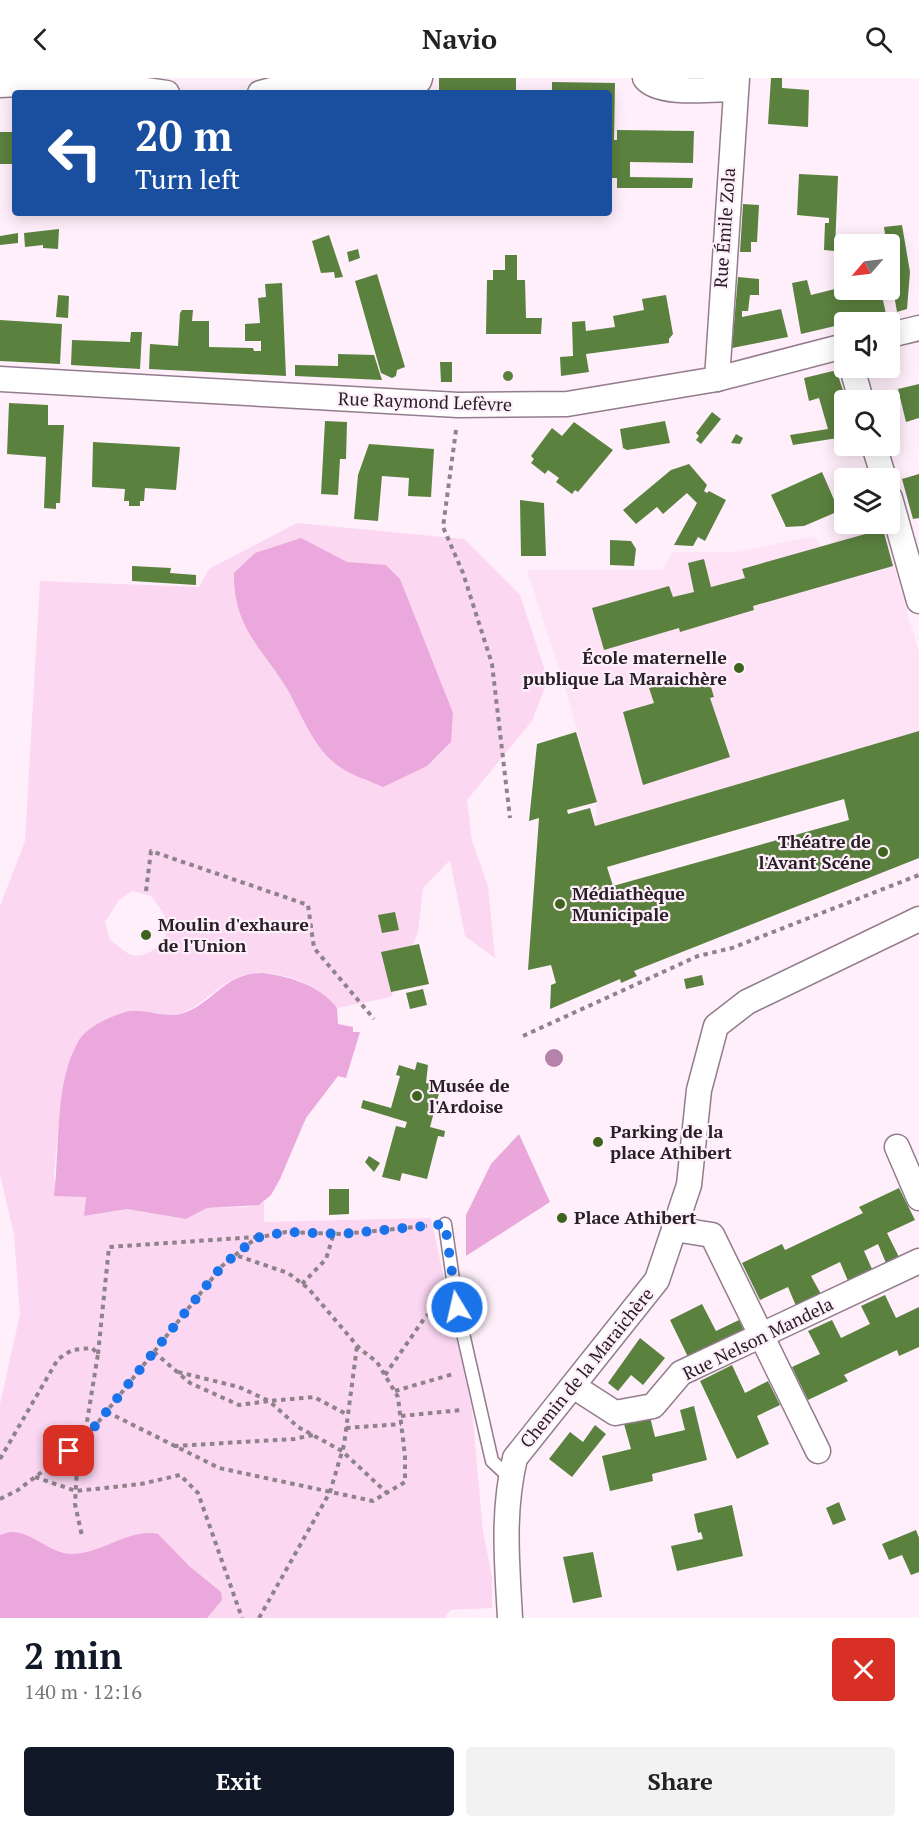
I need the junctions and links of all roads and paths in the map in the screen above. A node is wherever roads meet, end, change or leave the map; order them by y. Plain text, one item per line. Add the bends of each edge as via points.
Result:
1 (645, 78) edge
2 (420, 80) edge
3 (736, 83) edge
4 (0, 85) edge
5 (146, 90) edge
6 (272, 90) edge
7 (919, 328) edge
8 (900, 333) edge
9 (834, 349) edge
10 (0, 379) edge
11 (717, 379) junction
12 (458, 405) junction
13 (900, 534) edge
14 (919, 601) edge
15 (510, 818) dead end
16 (919, 875) edge
17 (146, 891) dead end
18 (919, 919) edge
19 (374, 1019) dead end
20 (523, 1036) dead end
21 (897, 1147) dead end
22 (919, 1198) edge
23 (445, 1224) joint
24 (674, 1228) junction
25 (334, 1233) junction
26 (266, 1236) junction
27 (236, 1255) junction
28 (919, 1261) edge
29 (302, 1284) junction
30 (461, 1323) junction
31 (761, 1336) junction
32 (357, 1346) junction
33 (154, 1352) junction
34 (98, 1353) junction
35 (471, 1369) junction
36 (177, 1371) junction
37 (385, 1375) junction
38 (573, 1386) junction
39 (394, 1391) junction
40 (269, 1401) junction
41 (480, 1408) junction
42 (107, 1412) junction
43 (348, 1415) junction
44 (400, 1416) junction
45 (401, 1424) junction
46 (346, 1428) junction
47 (314, 1435) junction
48 (84, 1440) junction
49 (173, 1446) junction
50 (69, 1451) junction
51 (342, 1451) junction
52 (818, 1451) dead end
53 (0, 1459) edge
54 (34, 1478) junction
55 (510, 1478) junction
56 (76, 1491) junction
57 (330, 1492) junction
58 (387, 1493) junction
59 (0, 1499) edge
60 (82, 1536) dead end
61 (242, 1618) edge
62 (259, 1618) edge
63 (510, 1618) edge

1 - 3 street via 661,89
2 - 6 street via 314,79
3 - 11 street, Rue Émile Zola
4 - 5 street via 83,81
7 - 8 street
9 - 11 street, Rue Raymond Lefèvre
10 - 12 street, Rue Raymond Lefèvre
11 - 12 street, Rue Raymond Lefèvre via 567,404
12 - 15 path via 444,527 492,664
13 - 14 street
16 - 20 path via 732,948 699,956
17 - 19 path via 151,851 308,905 314,948
18 - 24 street, Chemin de la Maraichère via 747,1002 716,1026 699,1090 689,1185
21 - 22 street
23 - 25 path
23 - 30 lane
24 - 31 street via 712,1235
24 - 38 street, Chemin de la Maraichère via 657,1280
25 - 26 path via 286,1232
25 - 29 path via 326,1259
26 - 27 path via 256,1238
26 - 34 path via 109,1247
27 - 29 path via 288,1273
27 - 33 path via 222,1266
28 - 31 street, Rue Nelson Mandela
29 - 32 path
30 - 35 lane
30 - 37 path via 448,1324 434,1311 426,1316
31 - 38 street, Rue Nelson Mandela via 681,1373 653,1406 615,1413
31 - 52 street
32 - 37 path via 377,1362
32 - 43 path
33 - 36 path
33 - 42 path
34 - 48 path
34 - 53 path via 92,1348 72,1350 58,1359
35 - 39 path
35 - 41 lane
36 - 40 path via 239,1387
36 - 40 path via 190,1383 239,1405
37 - 39 path
38 - 55 street, Chemin de la Maraichère via 515,1458
39 - 44 path
40 - 43 path via 314,1397
40 - 47 path via 298,1427
41 - 44 path
41 - 55 lane via 492,1461
42 - 48 path
42 - 49 path
43 - 46 path
44 - 45 path
45 - 46 path
45 - 58 path via 405,1482
46 - 51 path
47 - 49 path
47 - 51 path
48 - 50 path
49 - 57 path via 219,1468
50 - 54 path
50 - 56 path via 77,1468
51 - 57 path
51 - 58 path
54 - 56 path
54 - 59 path
55 - 63 street, Chemin de la Maraichère via 505,1534
56 - 60 path
56 - 61 path via 180,1475 198,1493
57 - 58 path via 373,1502
57 - 62 path

